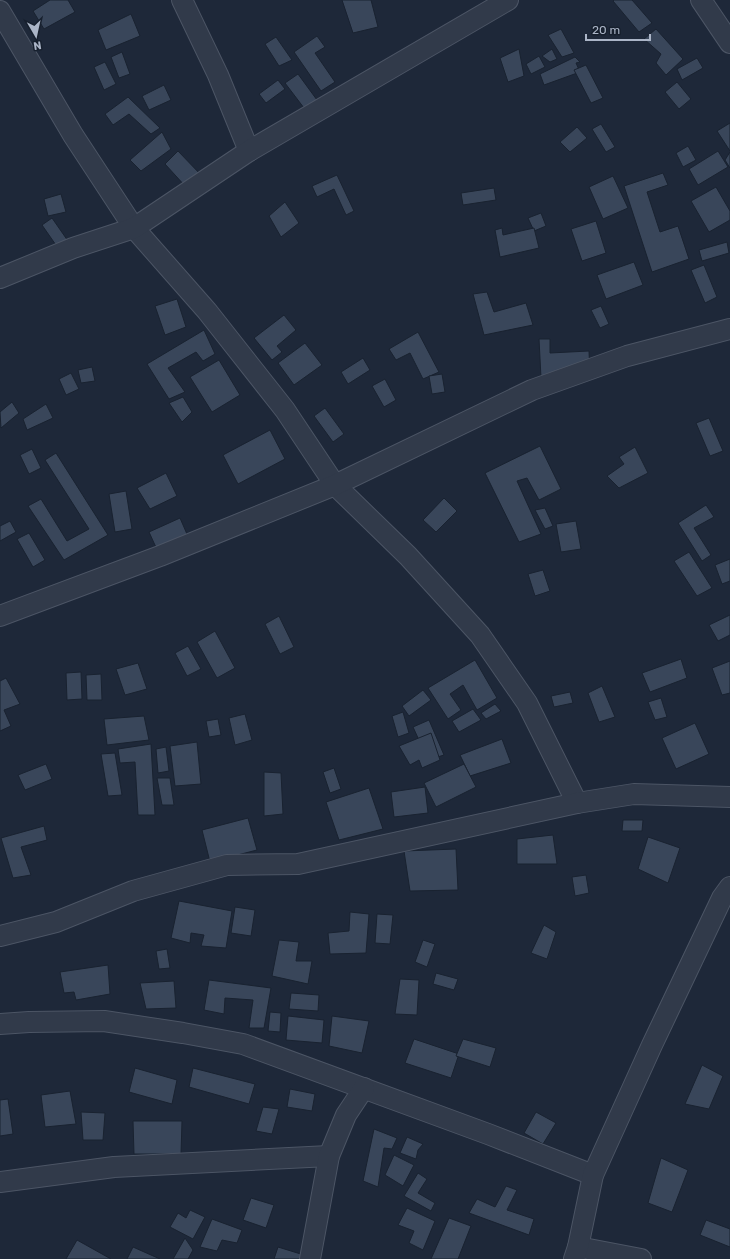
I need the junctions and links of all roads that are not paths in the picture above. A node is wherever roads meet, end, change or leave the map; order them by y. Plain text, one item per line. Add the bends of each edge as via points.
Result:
1 (182, 0) edge
2 (508, 0) edge
3 (701, 0) edge
4 (0, 11) edge
5 (730, 43) edge
6 (249, 151) junction
7 (134, 228) junction
8 (0, 278) edge
9 (730, 329) edge
10 (335, 484) junction
11 (0, 616) edge
12 (730, 797) edge
13 (577, 803) junction
14 (730, 887) edge
15 (0, 936) edge
16 (0, 1024) edge
17 (364, 1088) junction
18 (329, 1156) junction
19 (593, 1175) junction
20 (0, 1182) edge
21 (576, 1253) edge
22 (310, 1259) edge
23 (641, 1259) edge

1 - 6 street via 218,75
2 - 6 street
3 - 5 street
4 - 7 street via 73,135
6 - 7 street
7 - 8 street via 73,248
7 - 10 street via 212,317 285,410
9 - 10 street via 627,356 532,390
10 - 11 street via 167,553
10 - 13 street via 408,556 480,635 527,703
12 - 13 street via 634,794
13 - 15 street via 298,864 227,865 133,891 56,922
14 - 19 street via 722,898 652,1045
16 - 17 street via 104,1021 183,1033 243,1044
17 - 18 street via 346,1115
17 - 19 street
18 - 20 street via 114,1167
18 - 22 street
19 - 21 street
21 - 23 street

